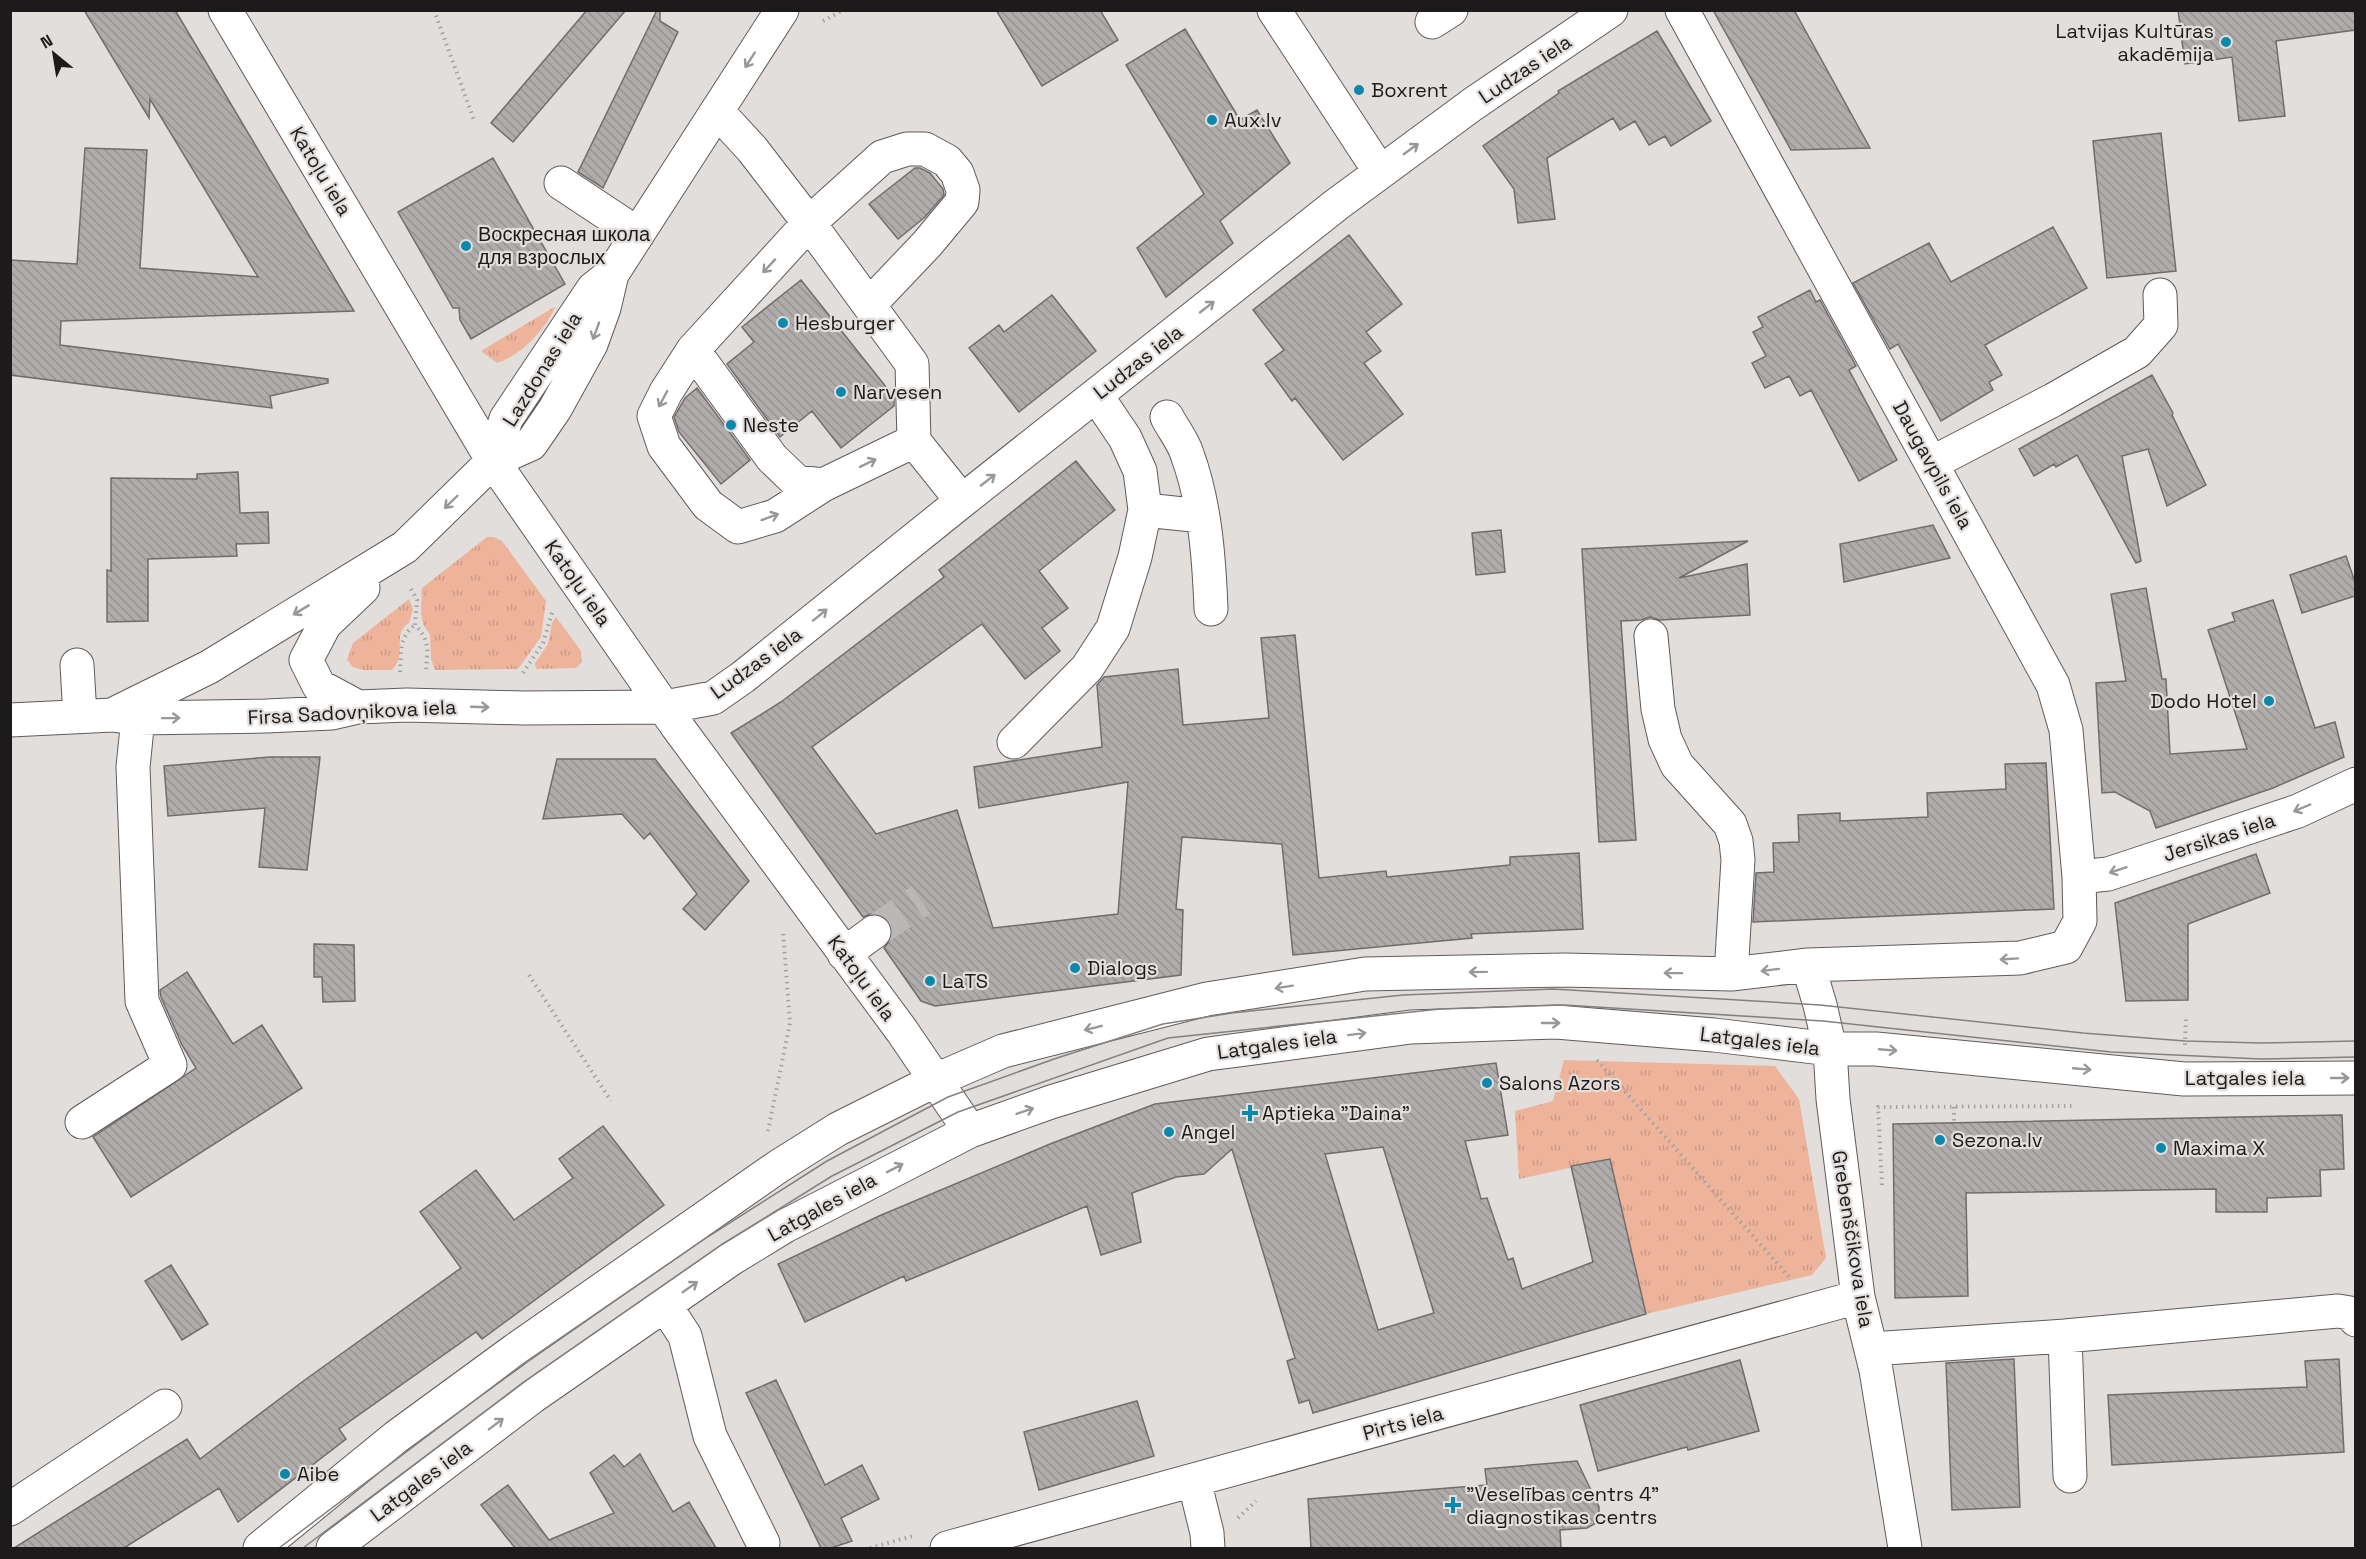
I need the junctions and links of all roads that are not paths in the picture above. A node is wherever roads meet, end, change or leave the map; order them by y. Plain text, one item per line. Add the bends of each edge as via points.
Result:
1 (225, 10) edge
2 (782, 10) edge
3 (1274, 10) edge
4 (1611, 10) edge
5 (1682, 10) edge
6 (717, 111) junction
7 (1380, 172) junction
8 (561, 183) dead end
9 (809, 223) junction
10 (638, 234) junction
11 (2160, 295) dead end
12 (869, 305) junction
13 (693, 350) junction
14 (1096, 395) junction
15 (1167, 417) dead end
16 (914, 441) junction
17 (493, 461) junction
18 (1932, 463) junction
19 (823, 485) junction
20 (962, 501) junction
21 (1145, 510) junction
22 (1202, 516) junction
23 (405, 548) junction
24 (1211, 609) dead end
25 (1651, 636) dead end
26 (77, 665) dead end
27 (358, 707) junction
28 (664, 707) junction
29 (80, 716) junction
30 (125, 717) junction
31 (10, 720) edge
32 (1014, 742) dead end
33 (2355, 784) edge
34 (2079, 876) junction
35 (874, 932) tunnel mouth
36 (844, 954) junction
37 (1808, 965) junction
38 (1731, 974) junction
39 (1830, 1049) junction
40 (2355, 1078) edge
41 (936, 1080) junction
42 (82, 1122) dead end
43 (970, 1131) junction
44 (1858, 1297) junction
45 (672, 1316) dead end
46 (2355, 1320) edge
47 (2065, 1336) junction
48 (1871, 1349) junction
49 (165, 1406) dead end
50 (2070, 1476) dead end
51 (1194, 1480) junction
52 (10, 1509) edge
53 (1206, 1536) edge
54 (763, 1542) dead end
55 (260, 1548) edge
56 (333, 1548) edge
57 (947, 1548) edge
58 (1905, 1548) edge

1 - 17 street, Katoļu iela
2 -> 6 street, Lazdonas iela
3 - 7 street
7 -> 4 street, Ludzas iela
5 - 18 street, Daugavpils iela
6 - 9 street
6 - 10 street, Lazdonas iela
14 -> 7 street, Ludzas iela
8 - 10 street
9 - 12 street
9 - 12 street via 882,157 907,149 925,149 947,161 957,173 963,189 962,202
9 -> 13 street
10 -> 17 street, Lazdonas iela via 612,274 593,289 506,419
11 - 18 street via 2161,326 2138,352
12 - 16 street via 912,364
13 - 19 street via 772,458 797,482
13 -> 19 street via 654,416 664,446 708,505 738,527 775,516
20 -> 14 street, Ludzas iela
14 - 21 street via 1125,438 1140,471
15 - 22 street via 1187,451
19 -> 16 street
16 - 20 street
17 -> 23 street, Firsa Sadovņikova iela
17 - 28 street, Katoļu iela
18 - 34 street, Daugavpils iela via 2053,685 2066,730
28 -> 20 street, Ludzas iela via 713,698
21 - 22 street
21 - 32 street via 1113,628 1087,668
22 - 24 street
23 - 27 street via 325,624 306,660 319,686
23 -> 30 street, Firsa Sadovņikova iela
25 - 38 street via 1665,739 1677,765 1730,824 1737,841
26 - 29 street
27 -> 28 street, Firsa Sadovņikova iela
30 -> 27 street, Firsa Sadovņikova iela via 266,716 332,713
28 - 36 street, Katoļu iela
29 - 30 street, Firsa Sadovņikova iela
29 - 31 street, Firsa Sadovņikova iela
30 - 42 street via 133,767 142,1001 170,1065
33 -> 34 street, Jersikas iela via 2287,814 2108,874
34 -> 37 street, Daugavpils iela via 2080,921 2066,947 2011,959
35 - 36 street
36 - 41 street, Katoļu iela
37 -> 38 street
37 - 39 street, Grebenščikova iela
38 -> 41 street via 1565,970 1365,975 1207,999 1002,1051
39 -> 40 street, Latgales iela via 1876,1049 2184,1079
43 -> 39 street, Latgales iela via 1208,1054 1411,1027 1556,1022
39 - 44 street, Grebenščikova iela
41 - 43 street, Katoļu iela
41 - 55 street via 838,1129 779,1166 406,1430
56 -> 43 street, Latgales iela via 532,1397 731,1259 816,1210
44 - 48 street, Grebenščikova iela
44 - 51 street, Pirts iela
45 - 54 street via 685,1336 710,1436
46 - 47 street via 2338,1311
47 - 48 street
47 - 50 street
48 - 58 street, Grebenščikova iela
49 - 52 street
51 - 53 street
51 - 57 street, Pirts iela

